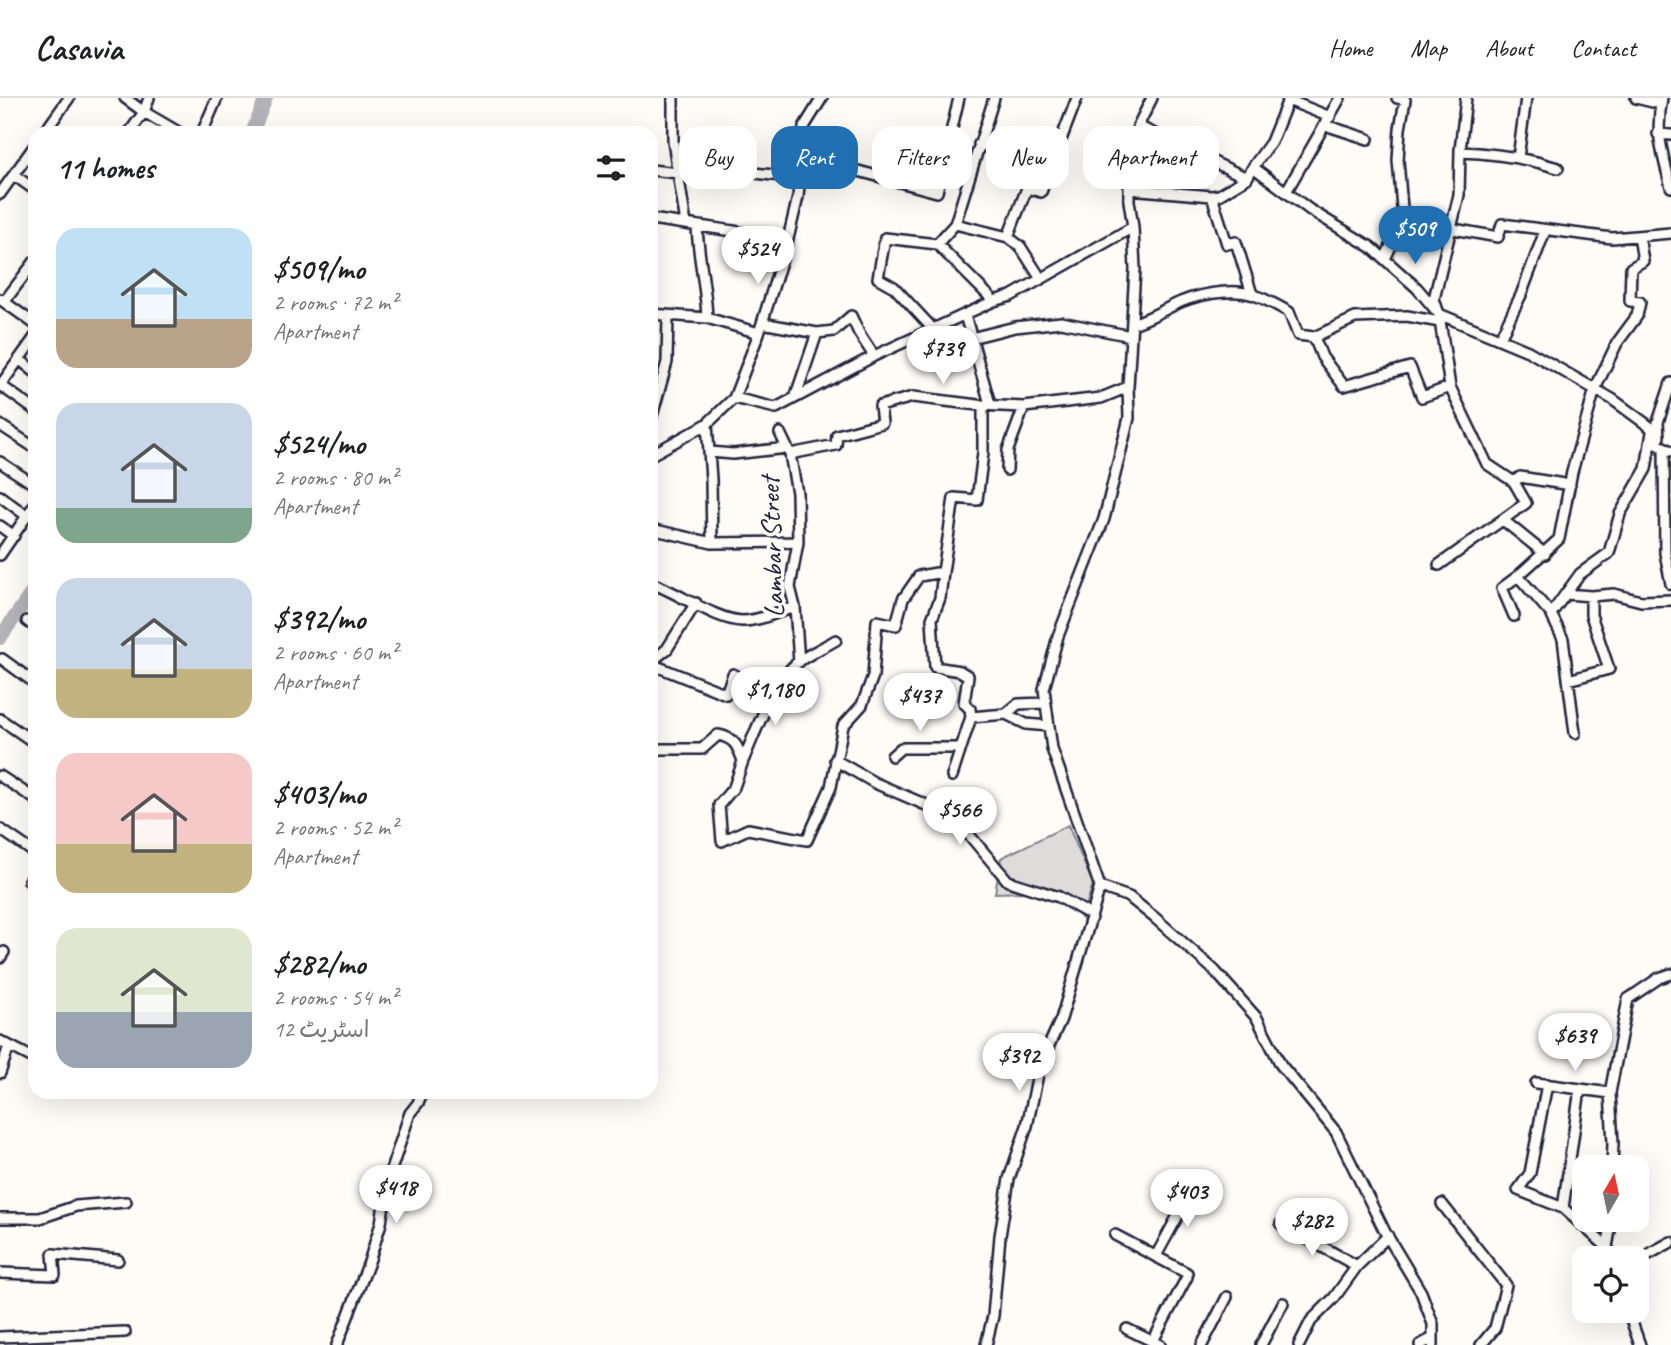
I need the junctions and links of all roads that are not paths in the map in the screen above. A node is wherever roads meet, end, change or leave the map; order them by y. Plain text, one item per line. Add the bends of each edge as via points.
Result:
1 (69, 98) edge
2 (125, 98) edge
3 (149, 98) edge
4 (217, 98) edge
5 (673, 98) edge
6 (822, 98) edge
7 (959, 98) edge
8 (994, 98) edge
9 (1077, 98) edge
10 (1153, 98) edge
11 (1340, 98) edge
12 (1397, 98) edge
13 (1466, 98) edge
14 (1527, 98) edge
15 (1636, 98) edge
16 (1661, 101) edge
17 (144, 112) junction
18 (1327, 121) junction
19 (49, 126) edge
20 (134, 126) edge
21 (168, 126) edge
22 (205, 126) edge
23 (805, 126) edge
24 (1066, 126) edge
25 (1138, 126) edge
26 (1658, 134) junction
27 (1671, 135) edge
28 (1368, 139) dead end
29 (979, 144) junction
30 (986, 146) edge
31 (1460, 152) junction
32 (28, 155) edge
33 (1518, 158) junction
34 (1219, 164) edge
35 (1252, 167) junction
36 (677, 168) junction
37 (1558, 168) dead end
38 (658, 169) edge
39 (858, 171) edge
40 (14, 175) junction
41 (771, 176) edge
42 (1247, 177) junction
43 (28, 185) edge
44 (1671, 187) edge
45 (798, 189) edge
46 (1027, 189) edge
47 (1129, 189) joint
48 (1286, 192) junction
49 (0, 194) edge
50 (1212, 196) junction
51 (658, 220) edge
52 (1403, 220) junction
53 (686, 224) junction
54 (956, 225) junction
55 (697, 226) junction
56 (1133, 228) junction
57 (1452, 230) junction
58 (1545, 231) junction
59 (1671, 233) edge
60 (1639, 236) junction
61 (1008, 237) junction
62 (788, 239) junction
63 (937, 244) junction
64 (1385, 260) junction
65 (28, 269) edge
66 (1041, 279) junction
67 (1252, 294) junction
68 (2, 300) edge
69 (994, 301) junction
70 (658, 315) edge
71 (965, 315) junction
72 (668, 316) junction
73 (707, 318) junction
74 (1439, 318) junction
75 (28, 319) edge
76 (1132, 324) junction
77 (761, 328) junction
78 (933, 329) junction
79 (817, 333) junction
80 (1131, 337) junction
81 (1314, 337) junction
82 (971, 338) junction
83 (1500, 338) junction
84 (28, 348) edge
85 (874, 355) junction
86 (19, 359) junction
87 (28, 366) edge
88 (1671, 383) edge
89 (0, 386) edge
90 (1128, 387) junction
91 (1450, 387) junction
92 (1595, 389) junction
93 (658, 395) edge
94 (734, 398) junction
95 (795, 398) junction
96 (28, 405) edge
97 (986, 405) junction
98 (1024, 407) junction
99 (707, 424) junction
100 (0, 425) edge
101 (1653, 429) junction
102 (780, 433) dead end
103 (28, 443) edge
104 (1665, 448) edge
105 (658, 451) edge
106 (788, 451) junction
107 (710, 452) junction
108 (0, 462) edge
109 (1007, 470) dead end
110 (28, 480) edge
111 (1514, 482) junction
112 (1570, 485) junction
113 (0, 496) edge
114 (27, 516) joint
115 (1503, 520) junction
116 (0, 526) edge
117 (658, 531) edge
118 (14, 536) junction
119 (798, 542) junction
120 (712, 543) junction
121 (1545, 554) junction
122 (0, 555) edge
123 (1439, 565) dead end
124 (943, 572) junction
125 (1518, 576) junction
126 (1671, 584) edge
127 (658, 586) edge
128 (1566, 594) junction
129 (1591, 596) junction
130 (1671, 600) edge
131 (696, 603) junction
132 (794, 607) junction
133 (1551, 614) junction
134 (1514, 616) dead end
135 (836, 640) dead end
136 (658, 657) edge
137 (2, 659) dead end
138 (799, 662) junction
139 (658, 666) edge
140 (28, 678) edge
141 (1569, 680) junction
142 (772, 698) junction
143 (1045, 703) junction
144 (1006, 714) junction
145 (971, 717) junction
146 (0, 719) edge
147 (1048, 726) junction
148 (1575, 733) dead end
149 (28, 738) edge
150 (961, 748) junction
151 (658, 749) edge
152 (892, 756) dead end
153 (743, 761) junction
154 (835, 761) junction
155 (0, 775) edge
156 (952, 776) dead end
157 (28, 794) edge
158 (0, 828) edge
159 (28, 848) edge
160 (1100, 887) junction
161 (1091, 915) junction
162 (1671, 974) edge
163 (0, 1041) edge
164 (9, 1046) junction
165 (28, 1056) edge
166 (0, 1073) edge
167 (1536, 1083) dead end
168 (1547, 1084) junction
169 (1580, 1089) junction
170 (1610, 1093) junction
171 (419, 1099) edge
172 (1612, 1155) edge
173 (1193, 1188) dead end
174 (126, 1202) dead end
175 (1442, 1204) dead end
176 (1563, 1208) junction
177 (0, 1218) edge
178 (1281, 1224) dead end
179 (1115, 1235) dead end
180 (1388, 1236) junction
181 (1671, 1242) edge
182 (1606, 1246) edge
183 (1649, 1254) edge
184 (1156, 1256) junction
185 (118, 1259) dead end
186 (1357, 1266) junction
187 (0, 1273) edge
188 (1227, 1297) dead end
189 (1283, 1303) dead end
190 (1632, 1323) edge
191 (1127, 1329) dead end
192 (125, 1332) dead end
193 (0, 1337) edge
194 (1433, 1341) edge
195 (1156, 1343) edge
196 (337, 1345) edge
197 (986, 1345) edge
198 (1202, 1345) edge
199 (1261, 1345) edge
200 (1299, 1345) edge
201 (1420, 1345) edge
202 (1481, 1345) edge
203 (1640, 1345) edge

1 - 19 street
2 - 17 street
3 - 17 street
4 - 22 street
5 - 36 street
6 - 23 street
7 - 39 street via 937,192
8 - 29 street
9 - 24 street
10 - 25 street
11 - 18 street
12 - 52 street via 1405,100 1398,160
13 - 31 street
14 - 33 street
15 - 16 street
16 - 26 street
17 - 20 street
17 - 21 street
18 - 28 street
18 - 35 street via 1288,100 1271,142
18 - 48 street
26 - 27 street
26 - 44 street
29 - 30 street
29 - 54 street
31 - 33 street
31 - 57 street
32 - 40 street
33 - 37 street
34 - 42 street
35 - 42 street
35 - 48 street
36 - 38 street
36 - 41 street
36 - 53 street
40 - 43 street
40 - 49 street
42 - 50 street
45 - 62 street
46 - 61 street
47 - 50 street
47 - 56 street
48 - 64 street
50 - 67 street via 1227,244 1236,242
51 - 53 street
52 - 57 street
52 - 64 street
53 - 55 street
54 - 61 street
54 - 63 street
55 - 62 street
55 - 73 street
56 - 66 street
56 - 76 street
57 - 58 street via 1498,237 1502,224
57 - 74 street via 1434,299
58 - 60 street
58 - 83 street
59 - 60 street
60 - 92 street via 1643,261 1631,268 1630,301 1640,302 1637,316 1617,343
61 - 66 street via 1020,246
62 - 77 street
63 - 69 street
63 - 78 street via 885,238 878,278 894,287
64 - 74 street via 1417,288
65 - 68 street
66 - 69 street
67 - 76 street via 1226,292 1197,298
67 - 81 street via 1289,312 1298,335
68 - 75 street
69 - 71 street
70 - 72 street
71 - 78 street
71 - 82 street
72 - 73 street
72 - 93 street via 667,362
73 - 77 street
74 - 81 street via 1355,318
74 - 83 street
74 - 91 street
76 - 80 street
77 - 79 street
77 - 94 street
78 - 85 street
79 - 85 street via 834,331 851,316
79 - 95 street
80 - 82 street via 1061,322
80 - 90 street
81 - 91 street via 1322,357 1344,386 1410,367 1422,397
82 - 97 street
83 - 92 street
84 - 86 street
85 - 95 street
86 - 87 street
86 - 89 street
88 - 104 street via 1658,422
89 - 96 street
90 - 98 street via 1101,398
90 - 143 street via 1129,418 1120,461 1104,519 1058,636 1044,689
91 - 111 street via 1487,464
92 - 101 street
92 - 112 street
94 - 95 street via 776,408
94 - 99 street
97 - 98 street
97 - 106 street via 909,397 880,406 882,423 836,435 836,445
97 - 124 street via 977,500 954,498
98 - 109 street via 1008,450
99 - 105 street
99 - 107 street
100 - 103 street
101 - 104 street
101 - 128 street via 1646,469 1620,514 1609,553 1580,574
102 - 106 street, Lambar Street
104 - 126 street via 1665,553
106 - 107 street
106 - 119 street, Lambar Street via 797,493
107 - 120 street
108 - 110 street
111 - 112 street via 1520,477
111 - 115 street via 1526,503
112 - 121 street via 1559,539
113 - 114 street
114 - 118 street
115 - 121 street
115 - 123 street
116 - 118 street
117 - 120 street
118 - 122 street
119 - 120 street
119 - 132 street, Lambar Street via 790,587
121 - 125 street
124 - 145 street via 932,619 935,667 968,676 964,703
124 - 154 street via 919,576 903,599 895,625 877,621 873,676 862,705 843,726
125 - 133 street
125 - 134 street via 1502,588
127 - 131 street
128 - 129 street
128 - 133 street
129 - 130 street
129 - 141 street via 1591,615 1609,669
131 - 132 street via 724,618 743,621
131 - 136 street
132 - 138 street, Lambar Street
133 - 141 street via 1563,639
135 - 138 street
137 - 140 street
138 - 142 street
139 - 142 street via 726,694 733,674
141 - 148 street
142 - 153 street
143 - 144 street via 1018,704
143 - 147 street
144 - 145 street
144 - 147 street via 1026,724
145 - 150 street
146 - 149 street
147 - 160 street
150 - 152 street via 901,748
150 - 156 street
151 - 153 street via 702,749 719,735 727,736 737,743
153 - 154 street via 734,788 719,805 722,841 748,829 807,841 831,787
154 - 161 street via 954,817 1008,881 1059,897
155 - 157 street
158 - 159 street
160 - 161 street
160 - 180 street via 1129,897 1214,970 1256,1018 1281,1065 1336,1132
161 - 197 street via 1061,1019 1040,1065 1009,1179
162 - 170 street via 1628,999
163 - 164 street
164 - 165 street
164 - 166 street
167 - 168 street
168 - 169 street
168 - 176 street via 1530,1173 1518,1190
169 - 170 street
169 - 176 street
170 - 172 street
171 - 196 street via 410,1112 388,1179 369,1262
173 - 184 street
174 - 177 street via 76,1206 40,1218
175 - 202 street via 1506,1285 1495,1328
176 - 182 street
178 - 186 street
179 - 184 street
180 - 186 street
180 - 194 street via 1421,1292 1433,1325
181 - 183 street
184 - 195 street via 1185,1270 1187,1277
185 - 187 street via 53,1254 55,1275
186 - 200 street via 1311,1321
188 - 198 street
189 - 199 street
190 - 203 street
191 - 195 street
192 - 193 street
194 - 201 street

